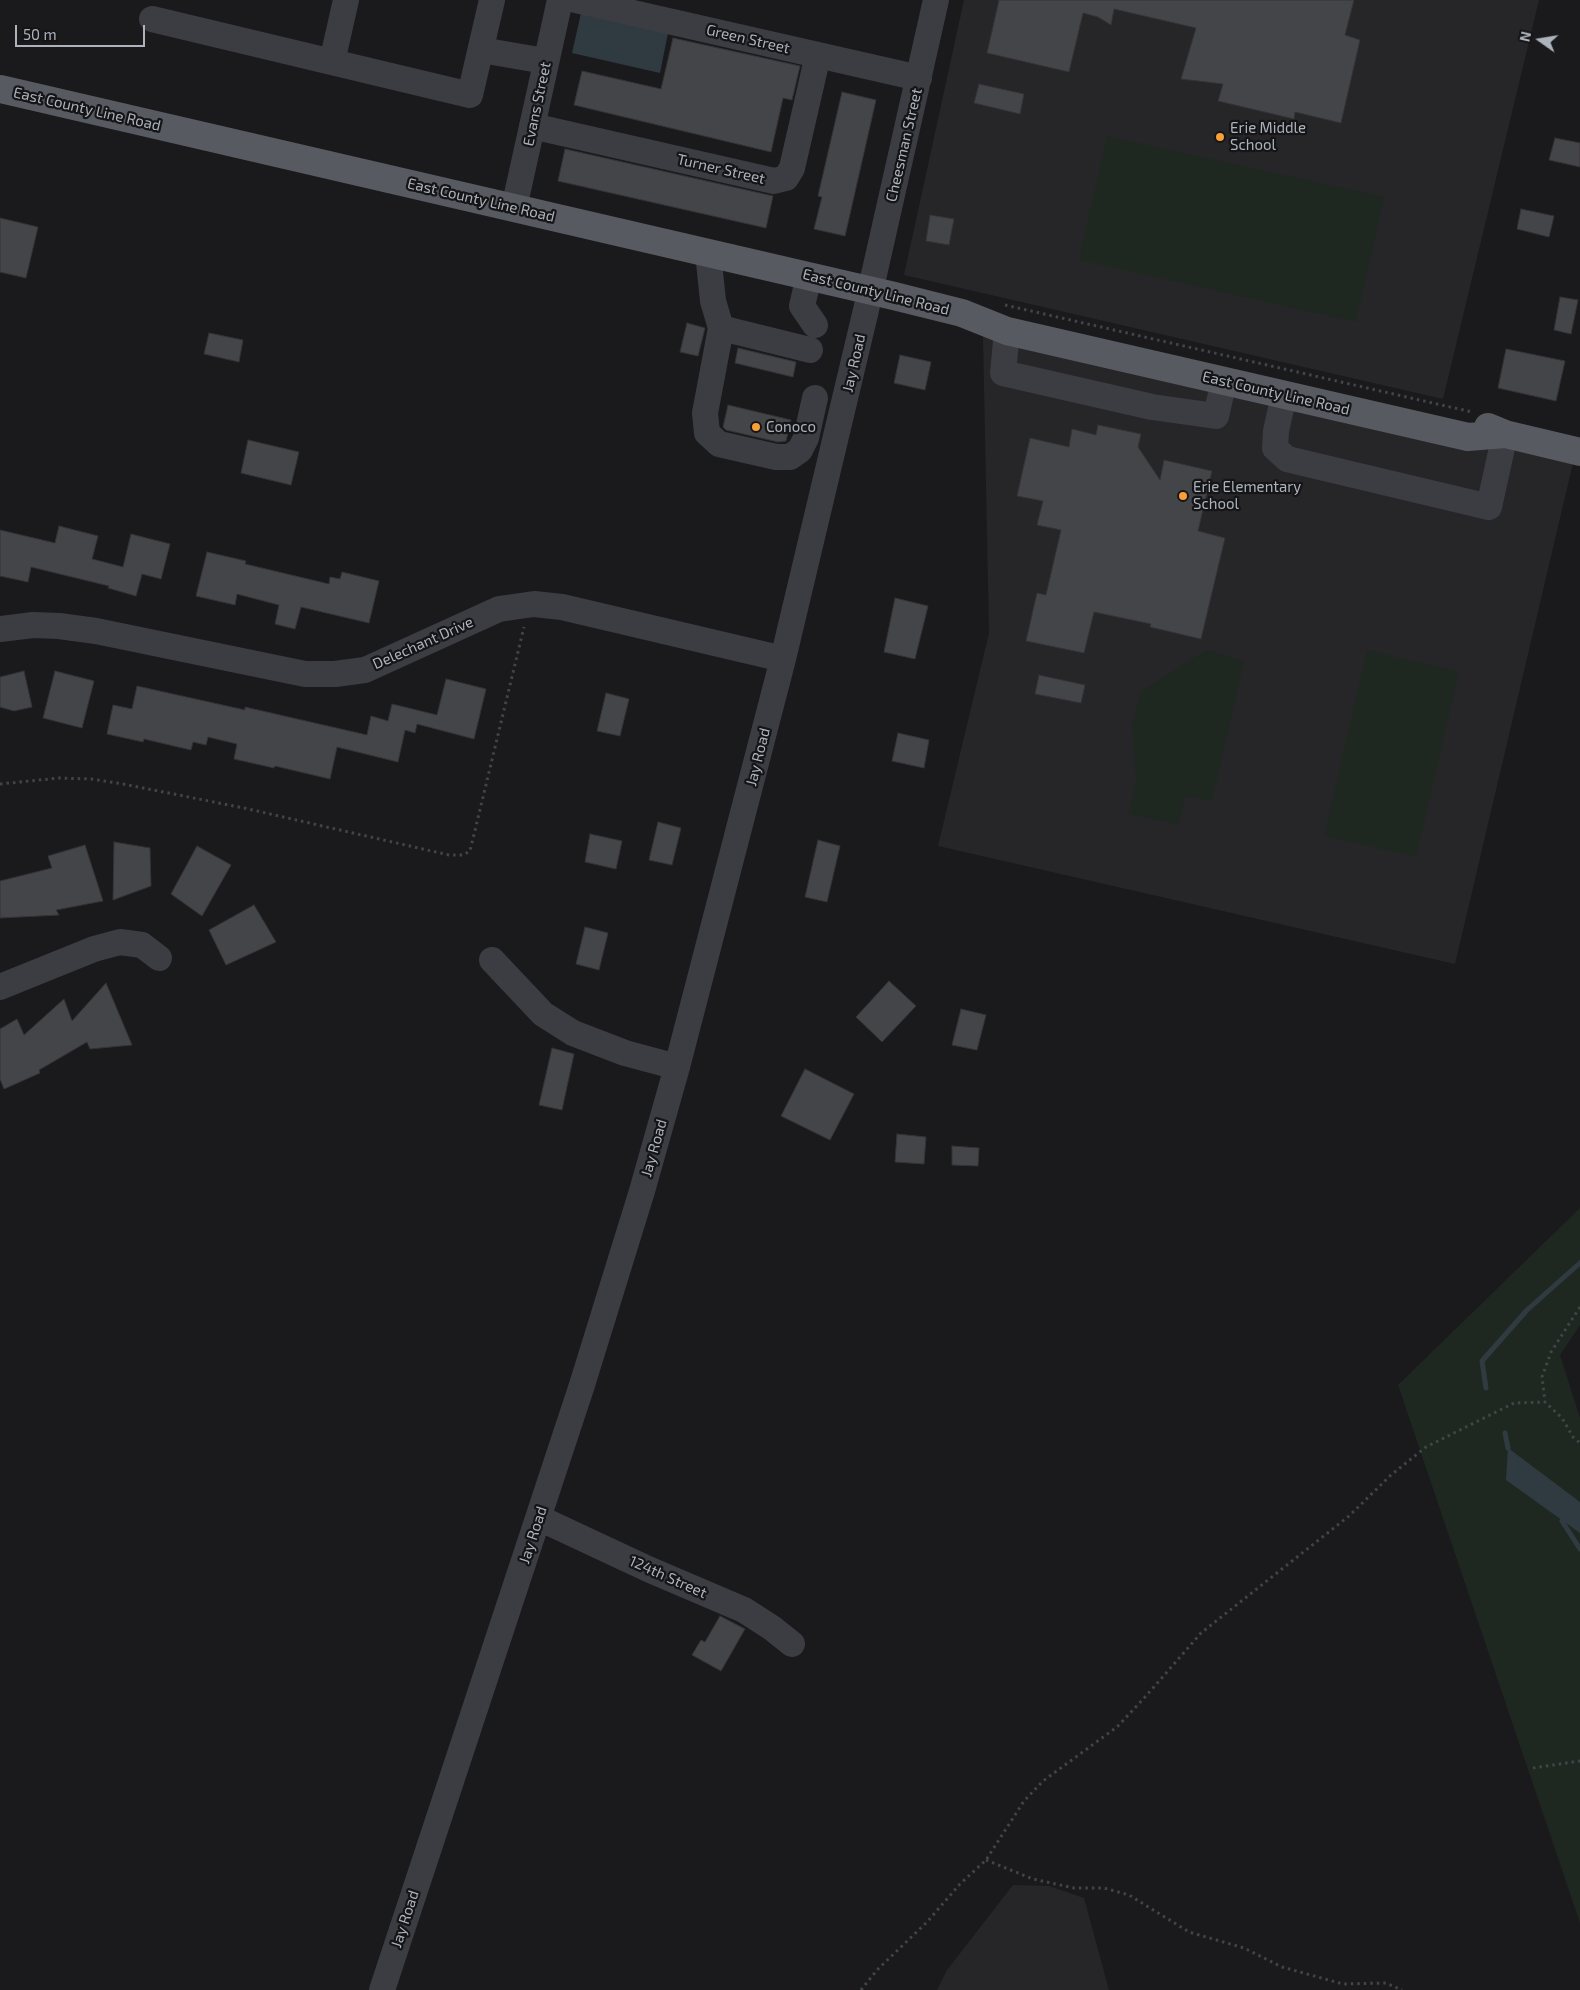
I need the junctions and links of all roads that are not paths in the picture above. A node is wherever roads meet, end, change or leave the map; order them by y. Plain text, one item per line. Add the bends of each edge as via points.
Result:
1 (346, 0) edge
2 (492, 0) edge
3 (560, 0) edge
4 (576, 0) edge
5 (936, 0) edge
6 (152, 19) dead end
7 (481, 50) junction
8 (818, 55) junction
9 (546, 61) junction
10 (332, 62) junction
11 (919, 78) junction
12 (0, 89) edge
13 (532, 126) junction
14 (514, 208) junction
15 (708, 253) junction
16 (809, 276) junction
17 (871, 290) junction
18 (962, 313) junction
19 (721, 328) junction
20 (1007, 332) junction
21 (1224, 381) junction
22 (1284, 395) junction
23 (815, 398) dead end
24 (1505, 434) junction
25 (1580, 452) edge
26 (0, 629) edge
27 (783, 659) junction
28 (159, 958) dead end
29 (492, 960) dead end
30 (0, 987) edge
31 (677, 1067) junction
32 (539, 1518) junction
33 (792, 1644) dead end
34 (382, 1990) edge

1 - 10 street
2 - 7 street
3 - 9 street, Evans Street
4 - 8 street, Green Street
5 - 11 street, Cheesman Street
6 - 10 street
7 - 9 street
7 - 10 street via 470,95
8 - 11 street, Green Street
8 - 13 street, Turner Street via 792,168 786,178 774,181
9 - 13 street, Evans Street
11 - 17 street, Cheesman Street
12 - 14 main road, East County Line Road
13 - 14 street, Evans Street
14 - 15 main road, East County Line Road
15 - 16 main road, East County Line Road
15 - 19 street via 713,301
16 - 17 main road, East County Line Road
16 - 19 street via 802,306 812,337
17 - 18 main road, East County Line Road
17 - 27 street, Jay Road
18 - 20 main road, East County Line Road
18 - 24 main road, East County Line Road via 1010,315 1482,424
19 - 23 street via 705,413 707,432 719,444 790,458 800,450 806,438
20 - 21 main road, East County Line Road
20 - 21 street via 1003,373 1022,378 1152,407 1216,416
21 - 22 main road, East County Line Road
22 - 24 main road, East County Line Road via 1468,436
22 - 24 street via 1275,448 1287,459 1489,507
24 - 25 main road, East County Line Road
26 - 27 street, Delechant Drive via 59,626 305,674 335,674 365,670 499,609 534,604 562,607
27 - 31 street, Jay Road
28 - 30 street via 142,946 120,942 94,949
29 - 31 street via 543,1014 573,1033 625,1053
31 - 32 street, Jay Road via 642,1191
32 - 33 street, 124th Street via 744,1610
32 - 34 street, Jay Road

